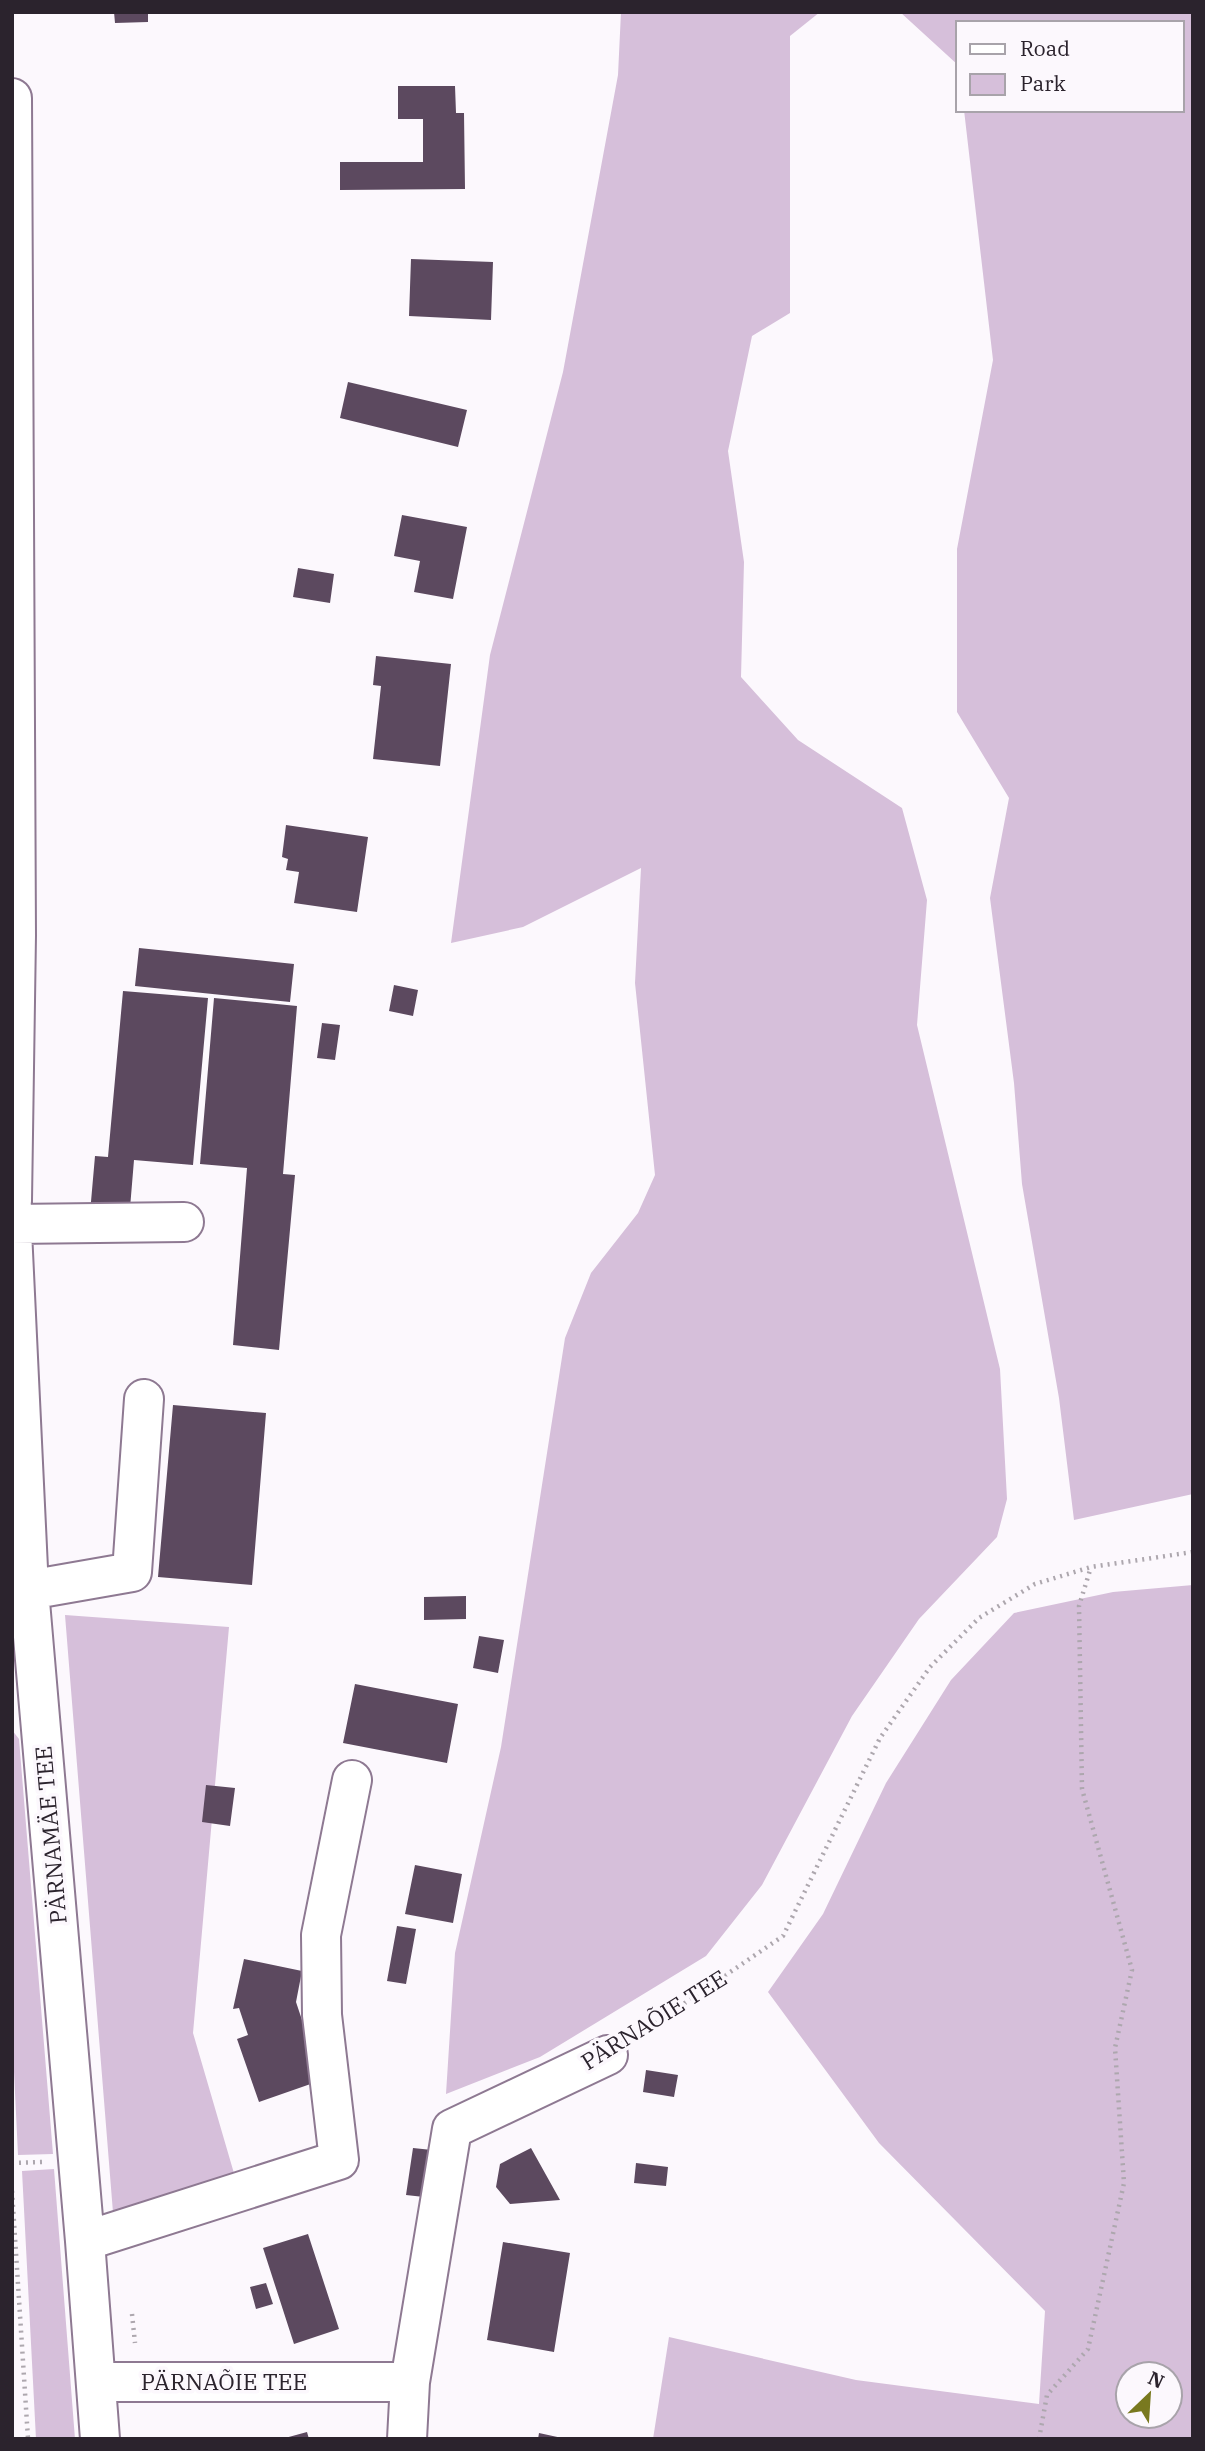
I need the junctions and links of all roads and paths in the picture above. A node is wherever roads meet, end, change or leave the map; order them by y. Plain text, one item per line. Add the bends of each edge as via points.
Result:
1 (12, 98) edge
2 (14, 935) edge
3 (12, 1201) edge
4 (184, 1222) dead end
5 (12, 1224) edge
6 (12, 1231) edge
7 (144, 1399) dead end
8 (1193, 1552) edge
9 (1091, 1567) junction
10 (29, 1590) junction
11 (352, 1780) dead end
12 (608, 2055) joint
13 (12, 2191) edge
14 (85, 2241) junction
15 (97, 2382) junction
16 (410, 2382) junction
17 (28, 2439) edge
18 (100, 2439) edge
19 (407, 2439) edge
20 (1039, 2439) edge

1 - 2 street
2 - 3 street
4 - 5 street
6 - 10 street, PÄRNAMÄE TEE
7 - 10 street via 132,1572
8 - 9 path, PÄRNAÕIE TEE
9 - 12 path, PÄRNAÕIE TEE via 1035,1584 979,1618 930,1667 880,1738 783,1936
9 - 20 path via 1079,1606 1082,1789 1132,1970 1115,2048 1124,2183 1088,2348 1047,2395
10 - 14 street, PÄRNAMÄE TEE
11 - 14 street via 321,1935 322,2015 339,2160
12 - 16 street, PÄRNAÕIE TEE via 452,2129
13 - 17 path
14 - 15 street, PÄRNAMÄE TEE
15 - 16 street, PÄRNAÕIE TEE
15 - 18 street, PÄRNAMÄE TEE
16 - 19 street

